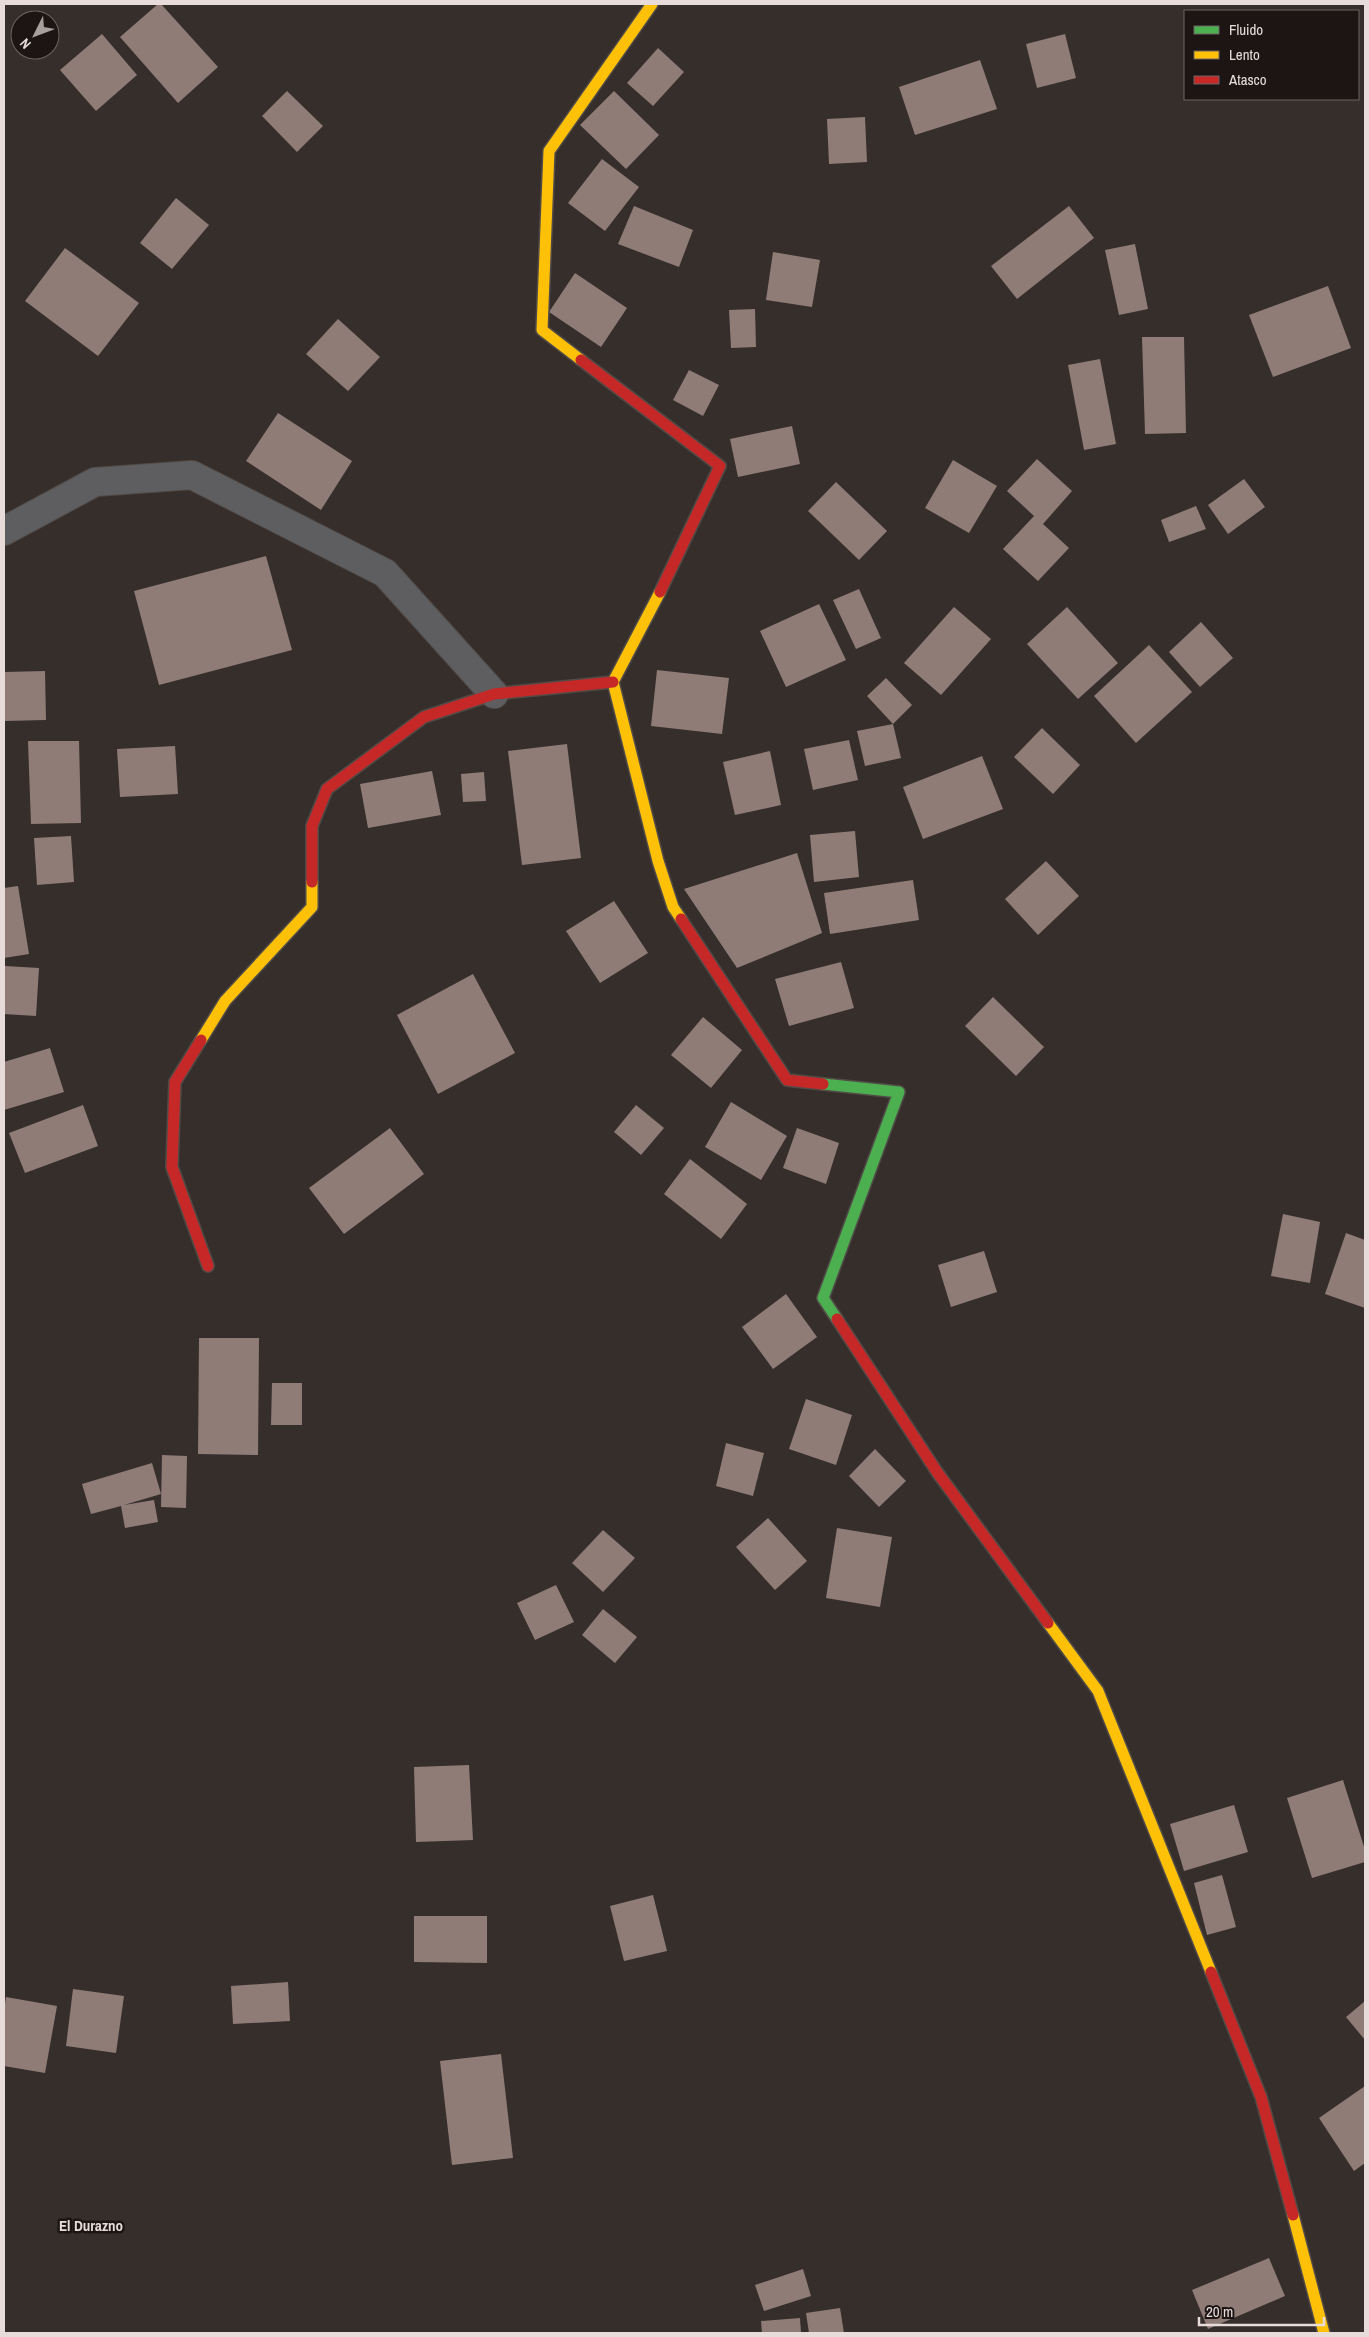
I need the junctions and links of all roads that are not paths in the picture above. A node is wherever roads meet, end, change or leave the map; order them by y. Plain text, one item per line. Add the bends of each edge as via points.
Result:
1 (652, 4) edge
2 (4, 531) edge
3 (613, 682) junction
4 (494, 694) junction
5 (208, 1266) dead end
6 (1324, 2333) edge

1 - 3 street via 549,151 542,330 720,466
2 - 4 street via 95,482 192,475 385,573
3 - 4 street
3 - 6 street via 658,862 673,907 786,1080 899,1092 823,1298 937,1472 1098,1691 1261,2097
4 - 5 street via 424,717 327,789 312,826 312,907 225,1001 175,1082 172,1167

